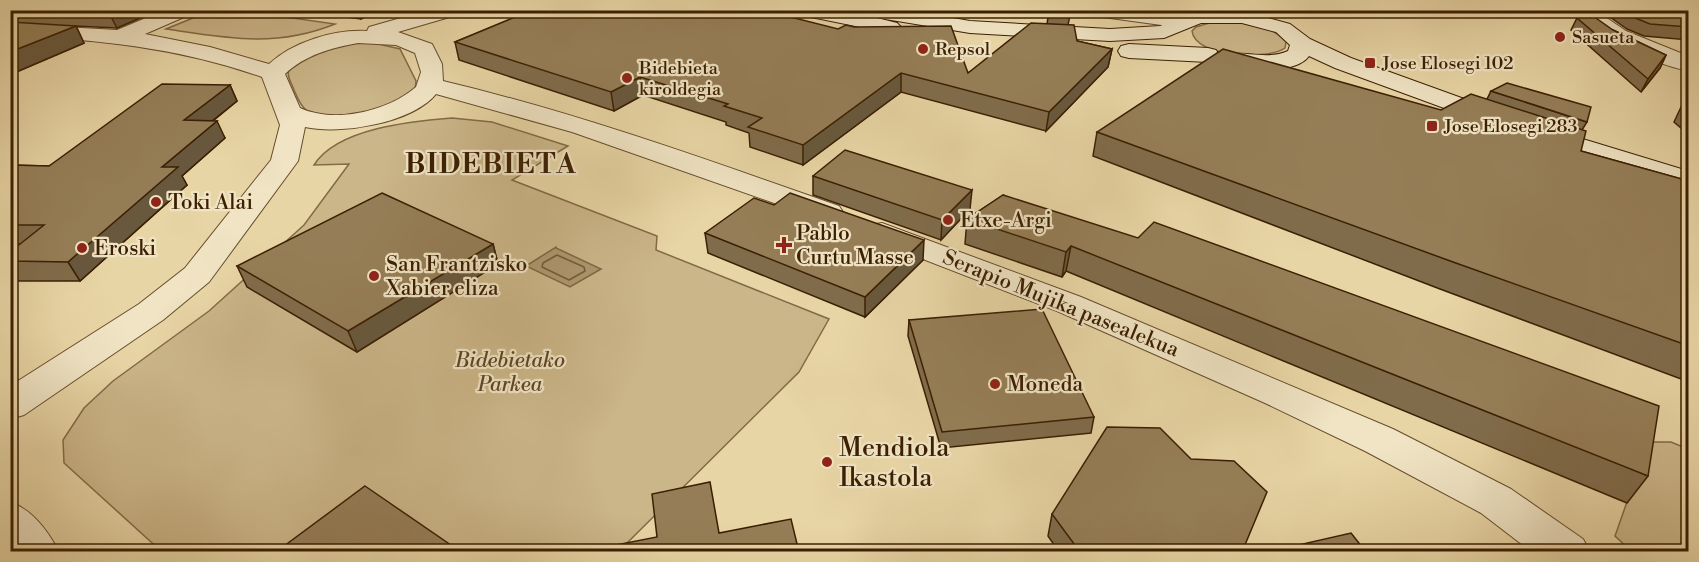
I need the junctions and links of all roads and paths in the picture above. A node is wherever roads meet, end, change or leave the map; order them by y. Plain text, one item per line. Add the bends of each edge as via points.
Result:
1 (184, 10) edge
2 (453, 10) edge
3 (806, 10) edge
4 (866, 10) edge
5 (1096, 10) edge
6 (1162, 10) edge
7 (1239, 10) edge
8 (1582, 10) edge
9 (476, 12) edge
10 (1132, 17) junction
11 (1183, 20) edge
12 (1259, 20) junction
13 (10, 30) edge
14 (358, 37) junction
15 (118, 38) junction
16 (436, 40) junction
17 (1302, 44) junction
18 (317, 46) junction
19 (172, 47) junction
20 (1208, 55) junction
21 (1249, 63) junction
22 (1689, 64) edge
23 (273, 73) junction
24 (430, 86) junction
25 (529, 112) junction
26 (290, 113) junction
27 (382, 114) junction
28 (284, 161) junction
29 (1689, 180) edge
30 (1689, 194) edge
31 (10, 405) edge
32 (10, 520) edge
33 (36, 552) edge
34 (1567, 552) edge

1 - 15 street
2 - 14 street
3 - 20 street via 977,40
4 - 11 street via 970,27 1063,34 1140,35
5 - 10 street
6 - 10 street
7 - 12 street
8 - 22 street via 1617,36
9 - 16 street
10 - 11 street
11 - 12 street via 1212,16
11 - 20 street via 1178,38
12 - 17 street via 1292,33
13 - 15 street
14 - 16 street
14 - 18 street
15 - 19 street
16 - 24 street
17 - 21 street via 1298,55 1290,59
17 - 29 street via 1342,63 1523,128
18 - 19 street via 251,50
18 - 23 street via 292,57
19 - 23 street via 254,65
20 - 21 street
21 - 30 street via 1315,78
23 - 26 street
24 - 25 street, Serapio Mujika pasealekua via 489,98
24 - 27 street via 422,95
25 - 27 street, Serapio Mujika pasealekua via 455,107
25 - 34 street, Serapio Mujika pasealekua via 615,138 960,260 1279,394 1496,501
26 - 27 street, Serapio Mujika pasealekua via 321,122
26 - 28 street via 293,125
27 - 28 street via 329,135
28 - 31 street via 197,275 151,312
32 - 33 street

